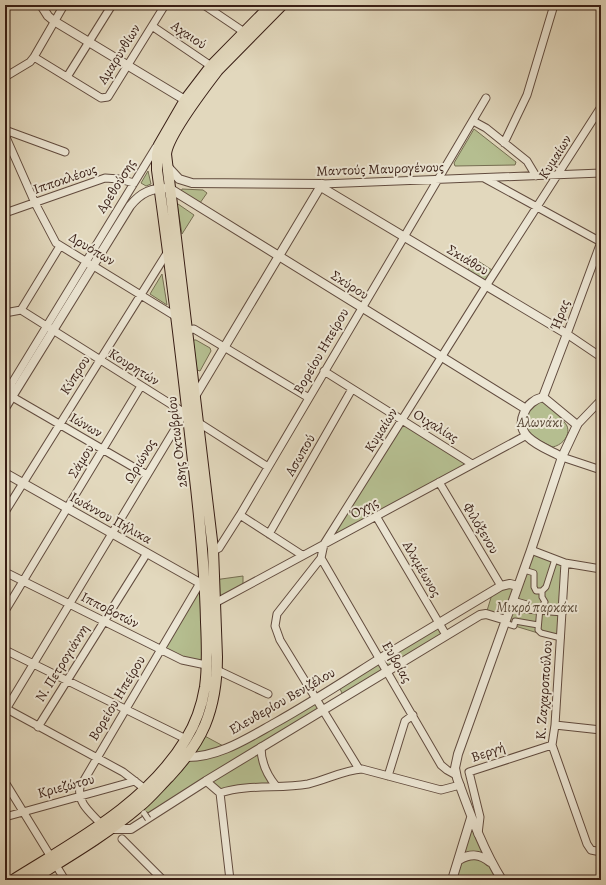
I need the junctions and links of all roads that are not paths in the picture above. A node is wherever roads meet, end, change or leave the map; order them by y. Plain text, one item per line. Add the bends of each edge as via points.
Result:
1 (41, 5) edge
2 (64, 5) edge
3 (112, 5) edge
4 (165, 5) edge
5 (204, 5) edge
6 (271, 5) edge
7 (282, 5) edge
8 (554, 5) edge
9 (54, 21) junction
10 (152, 26) junction
11 (248, 34) junction
12 (89, 42) junction
13 (34, 58) junction
14 (127, 66) junction
15 (210, 66) junction
16 (5, 77) edge
17 (67, 77) junction
18 (486, 98) dead end
19 (185, 100) junction
20 (601, 107) edge
21 (473, 121) junction
22 (5, 130) edge
23 (5, 135) edge
24 (161, 140) junction
25 (504, 143) junction
26 (66, 152) dead end
27 (167, 165) junction
28 (601, 173) edge
29 (559, 175) junction
30 (536, 176) junction
31 (483, 178) junction
32 (438, 180) junction
33 (134, 182) junction
34 (321, 185) junction
35 (164, 188) junction
36 (35, 203) junction
37 (537, 207) junction
38 (5, 213) edge
39 (404, 237) junction
40 (601, 242) edge
41 (60, 246) junction
42 (168, 253) junction
43 (279, 256) junction
44 (90, 263) junction
45 (486, 286) junction
46 (141, 295) junction
47 (362, 308) junction
48 (22, 310) junction
49 (5, 313) edge
50 (175, 316) junction
51 (50, 328) junction
52 (187, 330) junction
53 (567, 334) junction
54 (225, 347) junction
55 (442, 357) junction
56 (601, 357) edge
57 (100, 360) junction
58 (324, 372) junction
59 (141, 386) junction
60 (352, 389) junction
61 (195, 396) junction
62 (543, 397) junction
63 (9, 398) edge
64 (309, 398) junction
65 (601, 400) edge
66 (5, 408) edge
67 (526, 409) junction
68 (187, 413) junction
69 (402, 420) junction
70 (197, 422) junction
71 (60, 424) junction
72 (578, 426) junction
73 (525, 436) junction
74 (103, 449) junction
75 (562, 457) junction
76 (472, 464) junction
77 (268, 467) junction
78 (601, 470) edge
79 (5, 473) edge
80 (147, 475) junction
81 (439, 482) junction
82 (23, 483) junction
83 (67, 508) junction
84 (5, 512) edge
85 (240, 515) junction
86 (376, 516) junction
87 (112, 534) junction
88 (269, 534) junction
89 (324, 544) junction
90 (531, 550) junction
91 (213, 552) junction
92 (147, 553) junction
93 (302, 555) junction
94 (321, 558) junction
95 (555, 559) junction
96 (565, 563) junction
97 (601, 569) edge
98 (524, 570) junction
99 (5, 572) edge
100 (23, 581) junction
101 (203, 583) junction
102 (501, 586) junction
103 (518, 586) junction
104 (542, 591) junction
105 (514, 600) junction
106 (215, 603) junction
107 (70, 604) junction
108 (5, 611) edge
109 (540, 611) junction
110 (563, 613) junction
111 (104, 621) junction
112 (506, 622) junction
113 (439, 623) junction
114 (538, 625) junction
115 (446, 635) junction
116 (561, 638) junction
117 (5, 650) edge
118 (161, 650) junction
119 (380, 659) junction
120 (33, 664) junction
121 (206, 665) junction
122 (217, 670) junction
123 (387, 670) junction
124 (67, 681) junction
125 (268, 694) dead end
126 (317, 699) junction
127 (5, 709) edge
128 (125, 709) junction
129 (323, 709) junction
130 (413, 715) junction
131 (555, 725) junction
132 (38, 727) junction
133 (601, 730) edge
134 (186, 739) junction
135 (552, 745) junction
136 (260, 747) junction
137 (185, 757) junction
138 (97, 758) junction
139 (359, 769) junction
140 (456, 775) junction
141 (388, 776) junction
142 (135, 781) junction
143 (206, 781) junction
144 (5, 782) edge
145 (276, 786) junction
146 (460, 786) junction
147 (145, 789) junction
148 (220, 792) junction
149 (79, 796) junction
150 (23, 812) junction
151 (140, 812) junction
152 (5, 817) edge
153 (471, 818) junction
154 (148, 820) dead end
155 (101, 824) junction
156 (111, 828) junction
157 (478, 834) junction
158 (122, 839) dead end
159 (601, 852) edge
160 (459, 860) junction
161 (53, 861) junction
162 (492, 864) junction
163 (13, 880) edge
164 (31, 880) edge
165 (65, 880) edge
166 (163, 880) edge
167 (230, 880) edge
168 (452, 880) edge
169 (502, 880) edge

1 - 9 street
2 - 9 street
3 - 12 street
4 - 10 street, Αμαρυνθίων
5 - 11 street
6 - 11 main road, Αρεθούσης
7 - 11 main road, Αρεθούσης
8 - 25 street via 527,95
9 - 12 street
9 - 13 street
10 - 14 street, Αμαρυνθίων
10 - 15 street, Αχαιού
11 - 15 main road, Αρεθούσης
11 - 27 main road, Αρεθούσης via 192,106 168,145
12 - 14 street
12 - 17 street
13 - 16 street
13 - 17 street
14 - 17 street, Αμαρυνθίων via 108,97 101,98
14 - 19 street
15 - 19 main road, Αρεθούσης
18 - 21 street, Βορείου Ηπείρου
19 - 24 main road, Αρεθούσης
20 - 29 street, Κυμαίων
21 - 25 street
21 - 32 street, Βορείου Ηπείρου
22 - 26 street
23 - 36 street, Δρυόπων
24 - 33 street, Αρεθούσης
24 - 35 main road, 28ης Οκτωβρίου via 156,157
25 - 30 street via 527,161
27 - 34 street, Μαντούς Μαυρογένους via 179,179 192,182
27 - 35 main road, Αρεθούσης
28 - 29 street, Μαντούς Μαυρογένους
29 - 30 street, Μαντούς Μαυρογένους
29 - 37 street, Κυμαίων
30 - 31 street, Μαντούς Μαυρογένους
31 - 32 street, Μαντούς Μαυρογένους
31 - 37 street
32 - 34 street, Μαντούς Μαυρογένους
32 - 39 street, Βορείου Ηπείρου
33 - 36 street, Ιπποκλέους via 105,178
33 - 44 street, Αρεθούσης
34 - 39 street, Σκιάθου
34 - 43 street, Ωριώνος
35 - 42 main road, 28ης Οκτωβρίου
35 - 43 street, Σκύρου
35 - 44 street, Αρεθούσης via 144,192 136,199
35 - 52 main road, 28ης Οκτωβρίου
36 - 38 street, Ιπποκλέους
36 - 41 street, Δρυόπων via 53,240
37 - 40 street
37 - 45 street, Κυμαίων
39 - 45 street, Σκιάθου
39 - 47 street, Βορείου Ηπείρου
40 - 53 street, Ήρας
41 - 44 street, Δρυόπων
41 - 48 street
42 - 46 street, Κύπρου
42 - 50 main road, 28ης Οκτωβρίου
43 - 47 street, Σκύρου
43 - 54 street, Ωριώνος
44 - 46 street, Δρυόπων
44 - 51 street, Αρεθούσης
45 - 53 street, Σκιάθου
45 - 55 street, Κυμαίων
46 - 50 street, Δρυόπων
46 - 57 street, Κύπρου
47 - 55 street, Σκύρου
47 - 58 street, Βορείου Ηπείρου
48 - 49 street
48 - 51 street, Κουρητών
50 - 68 main road, 28ης Οκτωβρίου
51 - 57 street, Κουρητών
51 - 63 street, Αρεθούσης
52 - 54 street via 194,329
52 - 61 main road, 28ης Οκτωβρίου
53 - 56 street, Σκιάθου
53 - 62 street, Ήρας
54 - 61 street, Ωριώνος
54 - 64 street
55 - 67 street, Σκύρου
55 - 69 street, Κυμαίων
57 - 59 street, Κουρητών
57 - 71 street, Κύπρου
58 - 60 street, Οιχαλίας
58 - 64 street, Βορείου Ηπείρου
59 - 68 street, Κουρητών
59 - 74 street, Σάμου
60 - 69 street, Οιχαλίας
60 - 88 street, Ασωπού
61 - 68 street, Ωριώνος
61 - 70 main road, 28ης Οκτωβρίου
62 - 67 street
62 - 72 street
63 - 66 street, Αρεθούσης
63 - 71 street, Ιώνων
64 - 77 street, Βορείου Ηπείρου
65 - 72 street
67 - 73 street via 522,422
68 - 70 street, Κουρητών
68 - 80 street, Ωριώνος
68 - 101 main road, 28ης Οκτωβρίου via 203,551
69 - 76 street, Οιχαλίας
69 - 89 street, Κυμαίων
70 - 77 street, Κουρητών
70 - 91 main road, 28ης Οκτωβρίου
71 - 74 street, Ιώνων
71 - 82 street, Κύπρου
72 - 75 street
73 - 75 street
73 - 76 street, Όχης
74 - 80 street, Ιώνων
74 - 83 street, Σάμου
75 - 78 street
75 - 90 street
76 - 81 street, Όχης
77 - 85 street, Βορείου Ηπείρου
79 - 82 street, Ιωάννου Πήλικα
80 - 87 street, Ωριώνος
81 - 86 street, Όχης
81 - 102 street, Φιλόξενου
82 - 83 street, Ιωάννου Πήλικα
82 - 84 street, Κύπρου
83 - 87 street, Ιωάννου Πήλικα
83 - 100 street, Σάμου
85 - 88 street
85 - 91 street, Βορείου Ηπείρου via 221,546
86 - 89 street, Όχης
86 - 113 street, Αλκμέωνος
87 - 92 street, Ιωάννου Πήλικα
87 - 107 street, Ωριώνος
88 - 93 street
89 - 93 street, Όχης
89 - 94 street, Κυμαίων
90 - 95 street
90 - 98 street
91 - 106 main road, 28ης Οκτωβρίου
92 - 101 street, Ιωάννου Πήλικα
92 - 111 street, Ν. Πετρογιάννη
93 - 106 street, Όχης
94 - 119 street, Ευβοίας
94 - 126 street, Κυμαίων via 279,611 275,623 277,635
95 - 96 street
95 - 104 street via 546,588
96 - 97 street
96 - 110 street, Κ. Ζαχαροπούλου
98 - 103 street
98 - 104 street via 534,573 534,587 536,591
99 - 100 street, Ιπποβοτών
100 - 107 street, Ιπποβοτών
100 - 108 street, Σάμου
101 - 118 street, Βορείου Ηπείρου
101 - 121 main road, 28ης Οκτωβρίου
102 - 103 street
102 - 113 street, Ελευθερίου Βενιζέλου
103 - 105 street
104 - 109 street via 545,602
105 - 109 street via 526,604 525,610
105 - 112 street
106 - 122 main road, 28ης Οκτωβρίου
107 - 111 street, Ιπποβοτών
107 - 120 street, Ωριώνος
109 - 110 street
109 - 114 street
110 - 116 street, Κ. Ζαχαροπούλου
111 - 118 street, Ιπποβοτών
111 - 124 street, Ν. Πετρογιάννη
112 - 114 street via 514,626 515,621
112 - 115 street via 482,614
112 - 140 street via 458,754
113 - 115 street, Αλκμέωνος
113 - 119 street, Ελευθερίου Βενιζέλου
114 - 116 street via 538,631
115 - 123 street
116 - 131 street, Κ. Ζαχαροπούλου
117 - 120 street
118 - 121 street, Ιπποβοτών via 182,660
118 - 128 street, Βορείου Ηπείρου
119 - 123 street, Ευβοίας
119 - 126 street, Ελευθερίου Βενιζέλου
120 - 124 street
120 - 127 street, Ωριώνος
121 - 134 main road, 28ης Οκτωβρίου via 203,699
122 - 125 street
122 - 137 main road, 28ης Οκτωβρίου via 213,701 205,725
123 - 129 street
123 - 130 street, Ευβοίας
124 - 128 street
124 - 132 street, Ν. Πετρογιάννη
126 - 129 street, Κυμαίων
126 - 137 street, Ελευθερίου Βενιζέλου via 233,746 201,756
127 - 132 street
128 - 134 street
128 - 138 street, Βορείου Ηπείρου
129 - 136 street
129 - 139 street, Κυμαίων
130 - 140 street, Ευβοίας via 441,765
130 - 141 street via 405,721
131 - 133 street
131 - 135 street, Κ. Ζαχαροπούλου
132 - 138 street
134 - 147 main road via 169,763
135 - 157 street, Βεργή via 469,772 480,817
135 - 159 street, Κ. Ζαχαροπούλου via 587,844 591,850
136 - 143 street
136 - 145 street via 264,767
137 - 151 main road
138 - 142 street
138 - 149 street, Βορείου Ηπείρου via 80,787
139 - 141 street
139 - 145 street via 318,782
140 - 146 street
141 - 146 street via 441,790
142 - 147 street
142 - 149 street, Κριεζώτου
143 - 148 street
143 - 156 street via 131,829
144 - 150 street
145 - 148 street
146 - 153 street
147 - 155 main road
148 - 167 street
149 - 150 street, Κριεζώτου
149 - 155 street
150 - 152 street, Κριεζώτου
150 - 161 street
151 - 154 street, bridge
151 - 156 main road
153 - 157 street
153 - 160 street
155 - 161 main road
156 - 161 main road
157 - 162 street
158 - 166 street
160 - 162 street via 468,855 476,855 484,857
160 - 168 street
161 - 163 main road
161 - 164 main road
161 - 165 street
162 - 169 street

